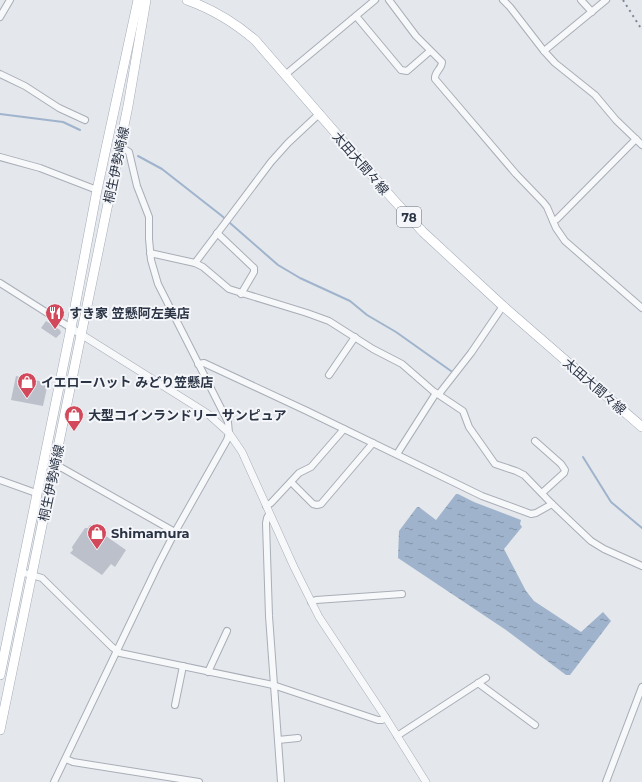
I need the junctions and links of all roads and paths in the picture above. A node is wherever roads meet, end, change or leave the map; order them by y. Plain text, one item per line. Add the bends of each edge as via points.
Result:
1 (10, 0) edge
2 (138, 0) edge
3 (146, 0) edge
4 (187, 0) edge
5 (375, 0) edge
6 (389, 0) edge
7 (503, 0) edge
8 (581, 0) edge
9 (606, 0) edge
10 (592, 12) junction
11 (356, 16) junction
12 (0, 18) edge
13 (430, 51) junction
14 (544, 51) junction
15 (0, 74) edge
16 (285, 75) junction
17 (319, 114) junction
18 (85, 120) dead end
19 (636, 139) junction
20 (642, 145) edge
21 (120, 146) junction
22 (0, 157) edge
23 (97, 190) junction
24 (552, 221) junction
25 (217, 233) junction
26 (150, 253) junction
27 (195, 263) junction
28 (0, 283) edge
29 (242, 294) junction
30 (503, 306) junction
31 (642, 308) edge
32 (71, 328) junction
33 (82, 335) junction
34 (355, 337) junction
35 (198, 364) junction
36 (329, 375) dead end
37 (437, 393) junction
38 (642, 427) edge
39 (344, 429) junction
40 (229, 433) junction
41 (535, 441) dead end
42 (373, 443) junction
43 (397, 454) junction
44 (54, 466) junction
45 (0, 480) edge
46 (291, 482) junction
47 (542, 493) junction
48 (36, 494) junction
49 (552, 504) junction
50 (266, 506) junction
51 (270, 514) junction
52 (175, 532) junction
53 (642, 566) edge
54 (21, 572) junction
55 (32, 574) junction
56 (402, 594) dead end
57 (310, 602) junction
58 (227, 631) dead end
59 (117, 651) junction
60 (183, 666) junction
61 (208, 672) junction
62 (0, 675) edge
63 (486, 678) dead end
64 (478, 683) junction
65 (273, 685) junction
66 (642, 687) edge
67 (175, 705) dead end
68 (386, 718) junction
69 (535, 725) dead end
70 (0, 730) edge
71 (397, 736) junction
72 (298, 738) dead end
73 (278, 740) junction
74 (66, 759) junction
75 (54, 782) edge
76 (199, 782) edge
77 (281, 782) edge
78 (426, 782) edge
79 (606, 782) edge

1 - 12 street
2 - 23 main road, 桐生伊勢崎線
3 - 21 main road, 桐生伊勢崎線
4 - 16 main road, 太田大間々線 / 78 via 218,13 244,30
5 - 11 street
6 - 13 street
7 - 14 street
8 - 10 street
9 - 10 street
10 - 14 street
11 - 13 street via 401,70 407,71
11 - 16 street
13 - 24 street via 442,62 435,79 543,202
14 - 19 street via 562,70 595,95
15 - 18 street
16 - 17 main road, 太田大間々線 / 78
17 - 25 street via 271,162
17 - 30 main road, 太田大間々線 / 78 via 423,232
19 - 20 street
19 - 24 street via 557,219
21 - 26 street via 129,152 137,186 147,209
21 - 33 main road, 桐生伊勢崎線
22 - 23 street via 40,168
23 - 32 main road, 桐生伊勢崎線
24 - 31 street via 565,241
25 - 27 street
25 - 29 street via 254,268
26 - 27 street
26 - 35 street via 158,284
27 - 29 street via 203,267 225,288
28 - 32 street
29 - 34 street via 318,316
30 - 37 street via 471,353
30 - 38 main road, 太田大間々線 / 78
32 - 33 street
32 - 48 main road, 桐生伊勢崎線
33 - 40 street via 208,414
33 - 44 main road, 桐生伊勢崎線
34 - 36 street
34 - 37 street via 402,364
35 - 39 street via 204,363
35 - 40 street via 228,422
37 - 43 street
37 - 47 street via 463,411 469,427 495,464 520,472
39 - 42 street
39 - 46 street via 311,467 299,473
40 - 50 street via 242,452
40 - 52 street
41 - 47 street via 565,470
42 - 43 street
42 - 46 street via 320,504 313,504
43 - 49 street via 482,496 523,512 536,513
44 - 52 street via 62,468
44 - 55 main road, 桐生伊勢崎線
45 - 48 street
46 - 50 street
47 - 49 street
48 - 54 main road, 桐生伊勢崎線
49 - 53 street via 591,541
50 - 51 street
51 - 57 street
51 - 65 street via 266,523
52 - 59 street
54 - 55 street
54 - 62 main road, 桐生伊勢崎線
55 - 59 street via 42,578
55 - 70 main road, 桐生伊勢崎線
56 - 57 street
57 - 68 street
58 - 61 street
59 - 60 street
59 - 74 street
60 - 61 street
60 - 67 street
61 - 65 street
63 - 64 street
64 - 69 street
64 - 71 street
65 - 68 street via 378,720
65 - 73 street
66 - 79 street
68 - 71 street
71 - 78 street
72 - 73 street
73 - 77 street
74 - 75 street
74 - 76 street

